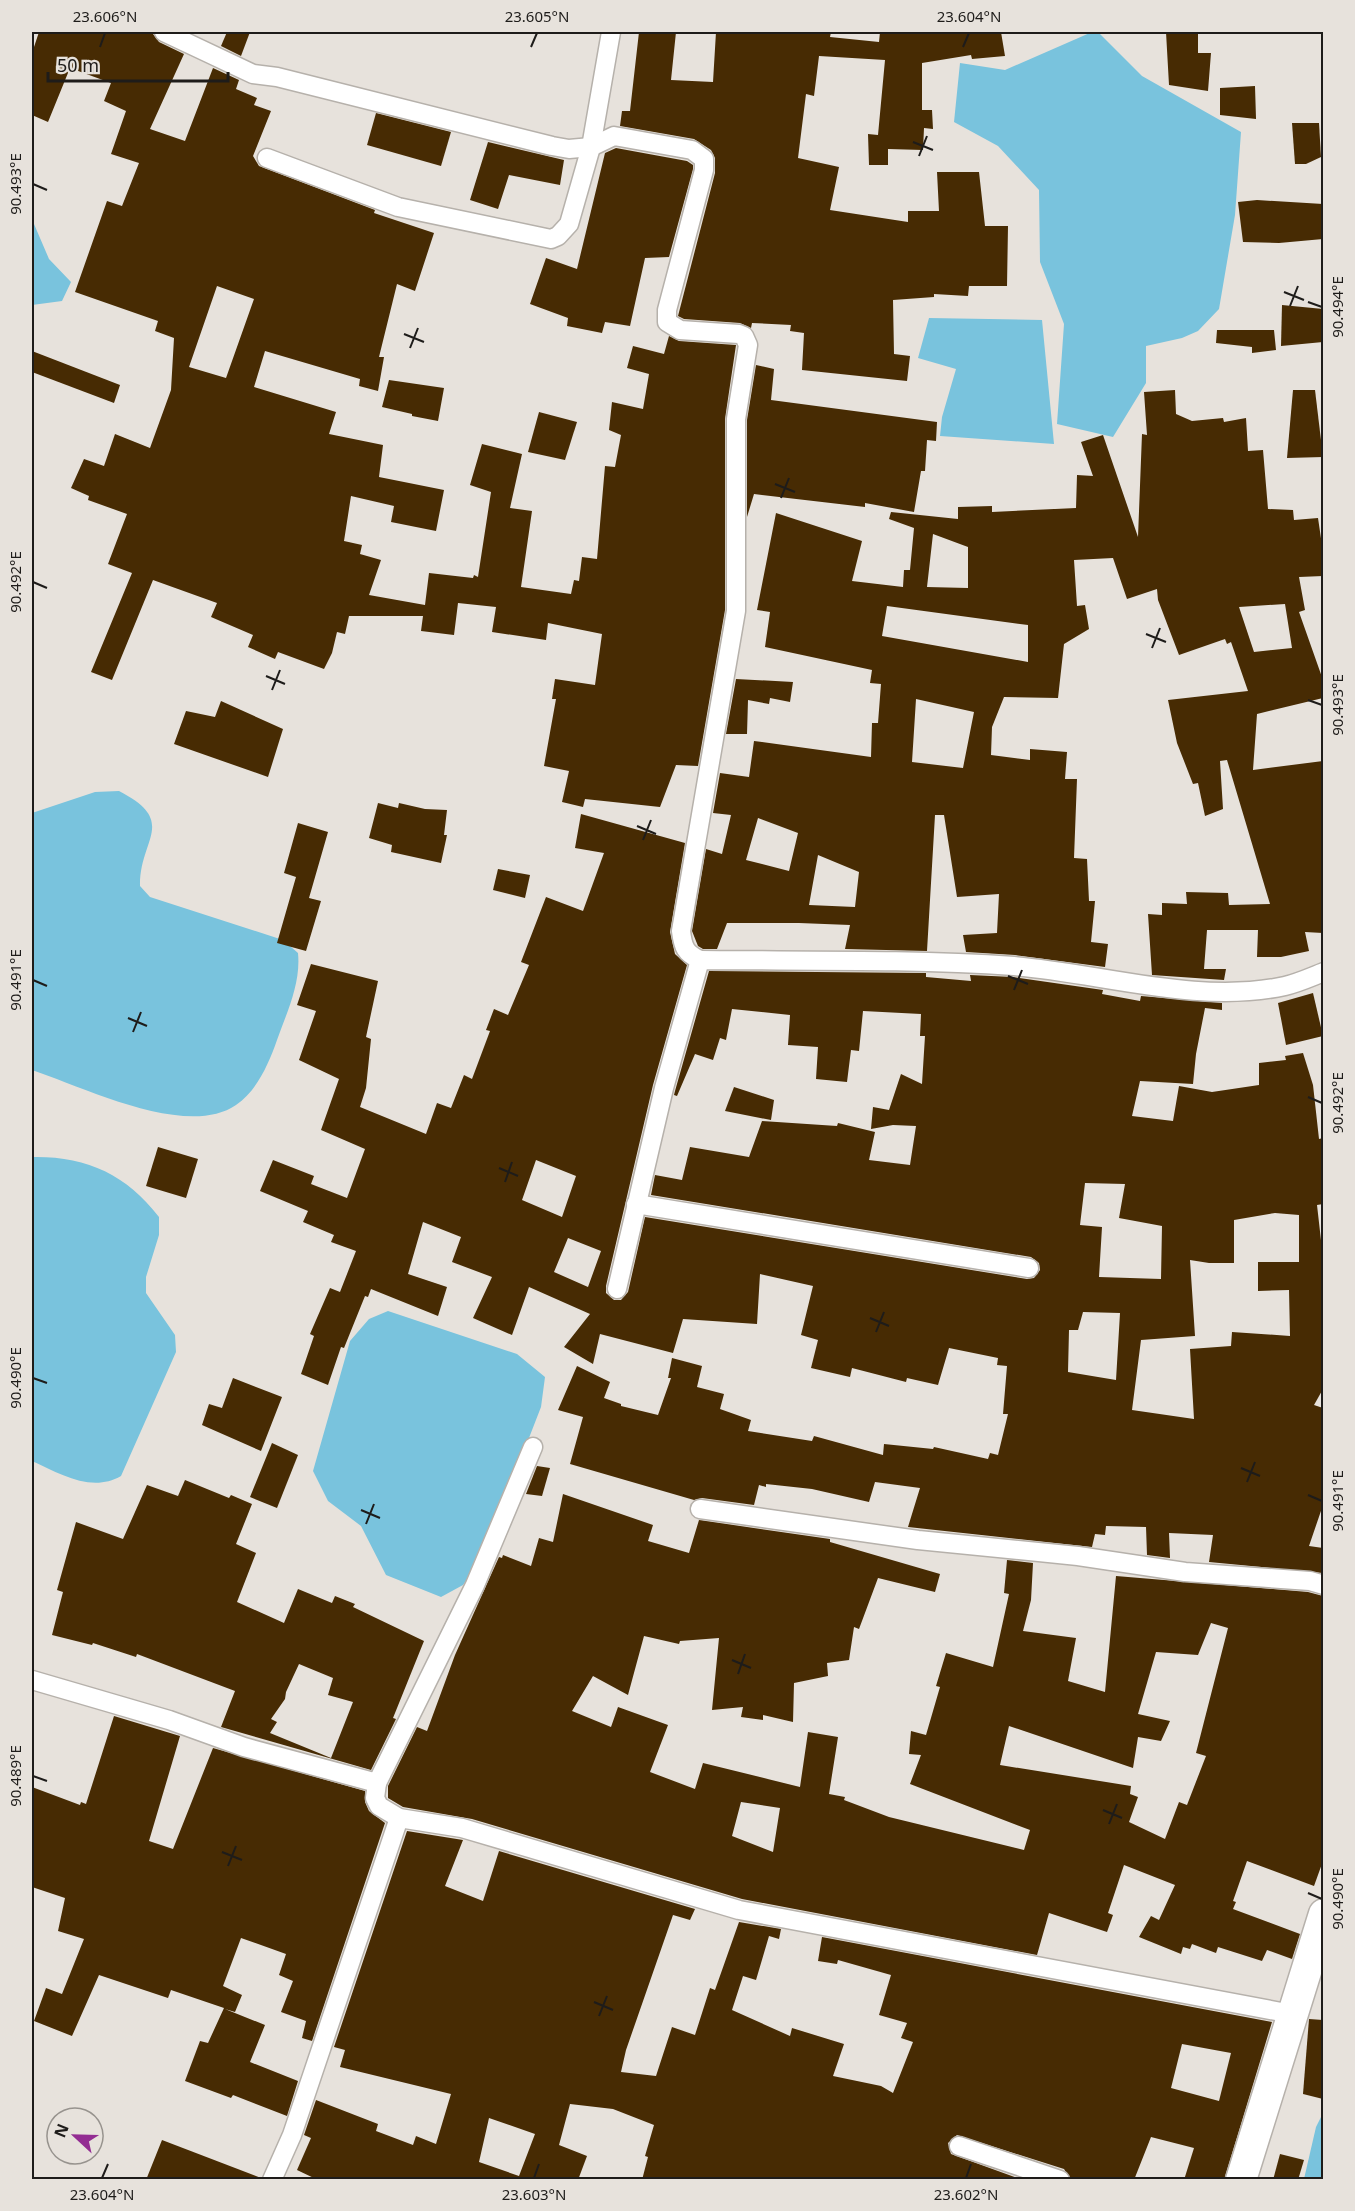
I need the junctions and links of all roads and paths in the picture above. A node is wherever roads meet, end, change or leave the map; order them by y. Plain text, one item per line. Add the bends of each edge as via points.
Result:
1 (164, 32) edge
2 (611, 32) edge
3 (591, 147) junction
4 (267, 158) dead end
5 (700, 960) junction
6 (1323, 972) edge
7 (636, 1204) junction
8 (1029, 1268) dead end
9 (617, 1289) dead end
10 (533, 1447) dead end
11 (700, 1509) dead end
12 (1323, 1585) edge
13 (32, 1680) edge
14 (377, 1783) junction
15 (399, 1818) junction
16 (1323, 1914) edge
17 (1292, 2014) junction
18 (959, 2146) dead end
19 (272, 2180) edge
20 (1060, 2180) edge
21 (1241, 2180) edge

1 - 3 street via 253,74 552,147
2 - 3 street
3 - 4 street via 569,224 551,239 398,207
3 - 5 street via 614,136 692,150 704,159 667,322 680,330 739,334 748,345 736,419 736,611 681,931 683,946 689,955
5 - 6 street via 1016,966 1163,987 1242,992 1286,986
5 - 7 street
7 - 8 street
7 - 9 street
10 - 14 street via 475,1585
11 - 12 street via 918,1540
13 - 14 street via 169,1720 244,1747
14 - 15 street via 375,1798 379,1806
15 - 17 street via 462,1828 739,1910
15 - 19 street via 292,2136
16 - 17 main road
17 - 21 main road
18 - 20 street

